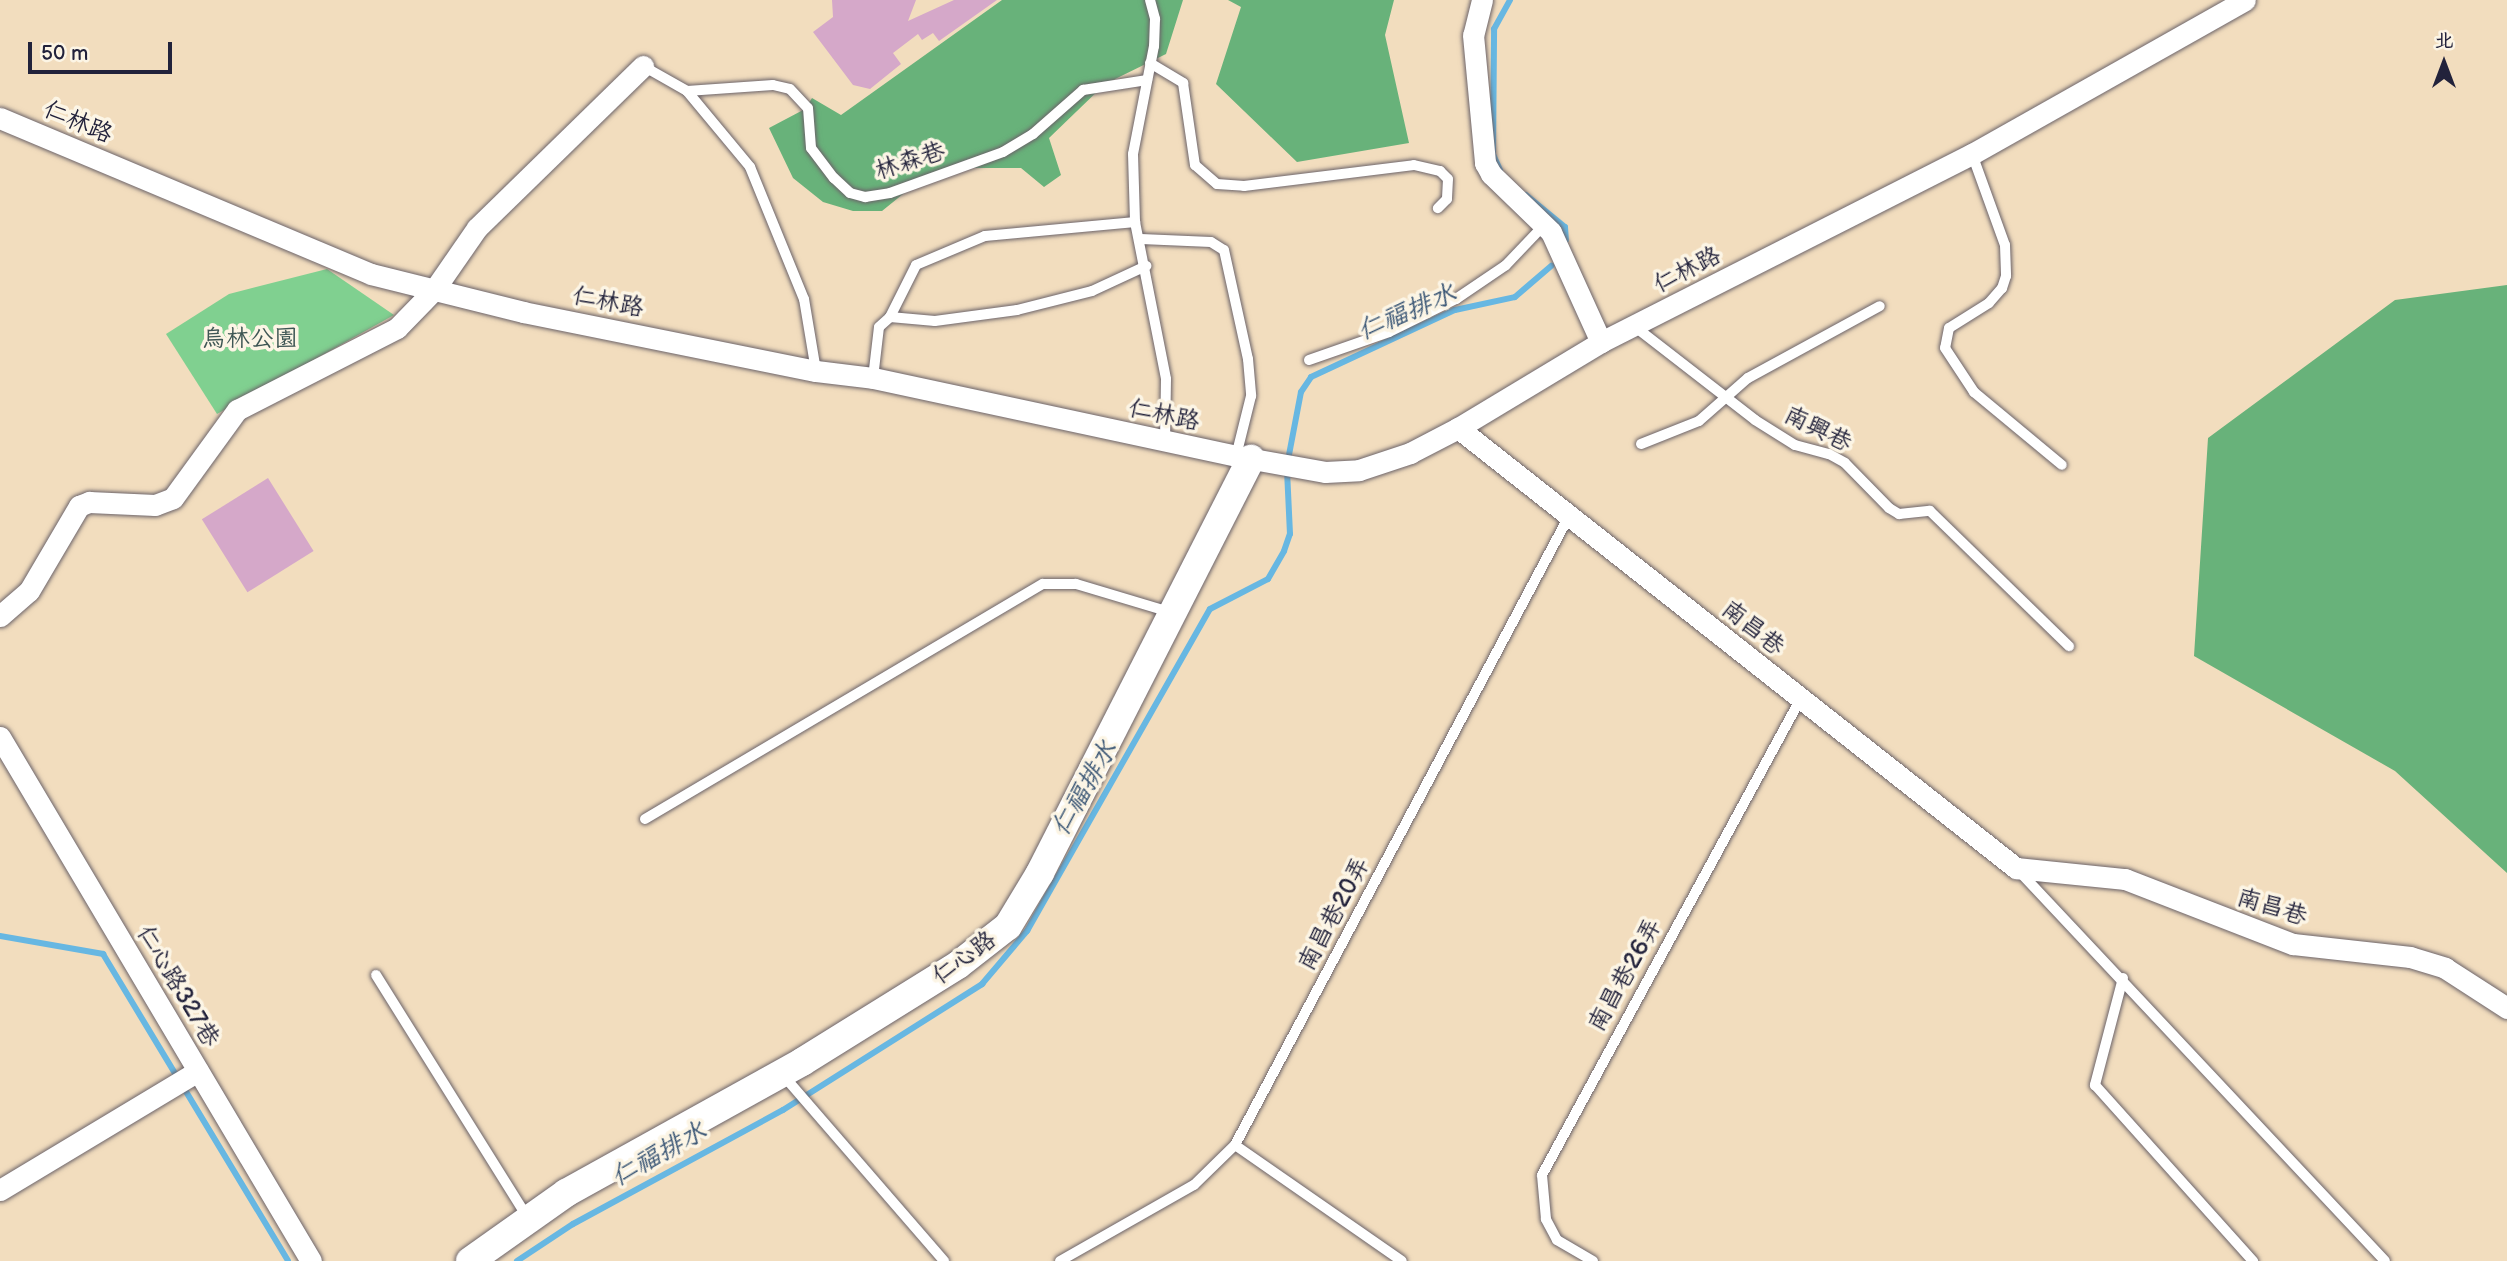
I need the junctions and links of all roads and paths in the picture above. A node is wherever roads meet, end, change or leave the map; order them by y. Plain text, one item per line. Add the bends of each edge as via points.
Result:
1 (1150, 0) edge
2 (1482, 0) edge
3 (2245, 0) edge
4 (1150, 64) junction
5 (643, 66) joint
6 (1147, 80) junction
7 (687, 91) junction
8 (0, 118) edge
9 (1972, 154) junction
10 (1438, 208) dead end
11 (1135, 222) junction
12 (1545, 224) junction
13 (1141, 239) junction
14 (1146, 266) junction
15 (434, 290) junction
16 (1880, 306) dead end
17 (890, 317) junction
18 (1634, 326) junction
19 (1601, 342) junction
20 (1310, 360) dead end
21 (816, 371) junction
22 (873, 378) junction
23 (1726, 398) junction
24 (1458, 428) junction
25 (1165, 442) junction
26 (1641, 444) dead end
27 (1253, 460) junction
28 (2062, 465) dead end
29 (1569, 516) junction
30 (1173, 613) junction
31 (0, 615) edge
32 (2069, 646) dead end
33 (1801, 698) junction
34 (0, 737) edge
35 (645, 820) dead end
36 (2016, 868) junction
37 (376, 975) dead end
38 (2123, 978) junction
39 (2507, 1008) edge
40 (186, 1079) junction
41 (790, 1082) junction
42 (1235, 1145) junction
43 (0, 1190) edge
44 (529, 1221) junction
45 (311, 1261) edge
46 (470, 1261) edge
47 (944, 1261) edge
48 (1060, 1261) edge
49 (1402, 1261) edge
50 (1593, 1261) edge
51 (2253, 1261) edge
52 (2385, 1261) edge

1 - 4 lane via 1155,19
2 - 12 street via 1473,35 1485,163
3 - 9 street, 仁林路
4 - 6 lane
4 - 10 lane via 1183,83 1195,165 1217,184 1244,186 1414,165 1440,171 1448,178 1447,199
5 - 7 lane
5 - 15 street via 477,228
6 - 7 lane, 林森巷 via 1083,90 1033,134 1003,152 890,193 865,197 850,192 834,178 811,148 807,108 790,89 773,85
6 - 11 lane via 1133,154
7 - 21 lane via 750,167 804,299
8 - 15 street, 仁林路 via 371,274
9 - 18 street, 仁林路
9 - 28 lane via 2005,245 2006,276 1989,303 1949,328 1945,348 1975,392
11 - 13 lane
11 - 17 lane via 985,236 916,264
12 - 19 street
12 - 20 lane via 1506,265 1456,299 1389,332
13 - 14 lane
13 - 27 lane via 1211,242 1224,250 1248,359
14 - 17 lane via 1092,290 1017,310 935,321
14 - 25 lane via 1167,379
15 - 21 street, 仁林路
15 - 31 street via 397,328 237,410 173,498 155,505 89,502 79,506 29,591
16 - 23 lane via 1748,378
17 - 22 lane via 879,327
18 - 19 street, 仁林路
18 - 23 lane, 南興巷
19 - 24 street, 仁林路
21 - 22 street, 仁林路
22 - 25 street, 仁林路
23 - 26 lane via 1699,421
23 - 32 lane, 南興巷 via 1795,445 1829,453 1845,463 1899,514 1930,511
24 - 27 street, 仁林路 via 1409,453 1359,470
24 - 29 street, 南昌巷
25 - 27 street, 仁林路
27 - 30 street, 仁心路
29 - 33 street, 南昌巷
29 - 42 lane, 南昌巷20弄
30 - 35 lane via 1076,584 1043,584
30 - 41 street, 仁心路 via 1009,926
33 - 36 street, 南昌巷
33 - 50 lane, 南昌巷26弄 via 1542,1175 1543,1209 1557,1240
34 - 40 street, 仁心路327巷
36 - 38 lane, 南昌巷
36 - 39 street, 南昌巷 via 2125,879 2292,944 2410,957 2445,968
37 - 44 lane
38 - 51 lane via 2095,1085
38 - 52 lane, 南昌巷
40 - 43 street
40 - 45 street, 仁心路327巷
41 - 44 street, 仁心路 via 566,1193
41 - 47 lane
42 - 48 lane, 南昌巷20弄 via 1194,1185
42 - 49 lane
44 - 46 street, 仁心路

